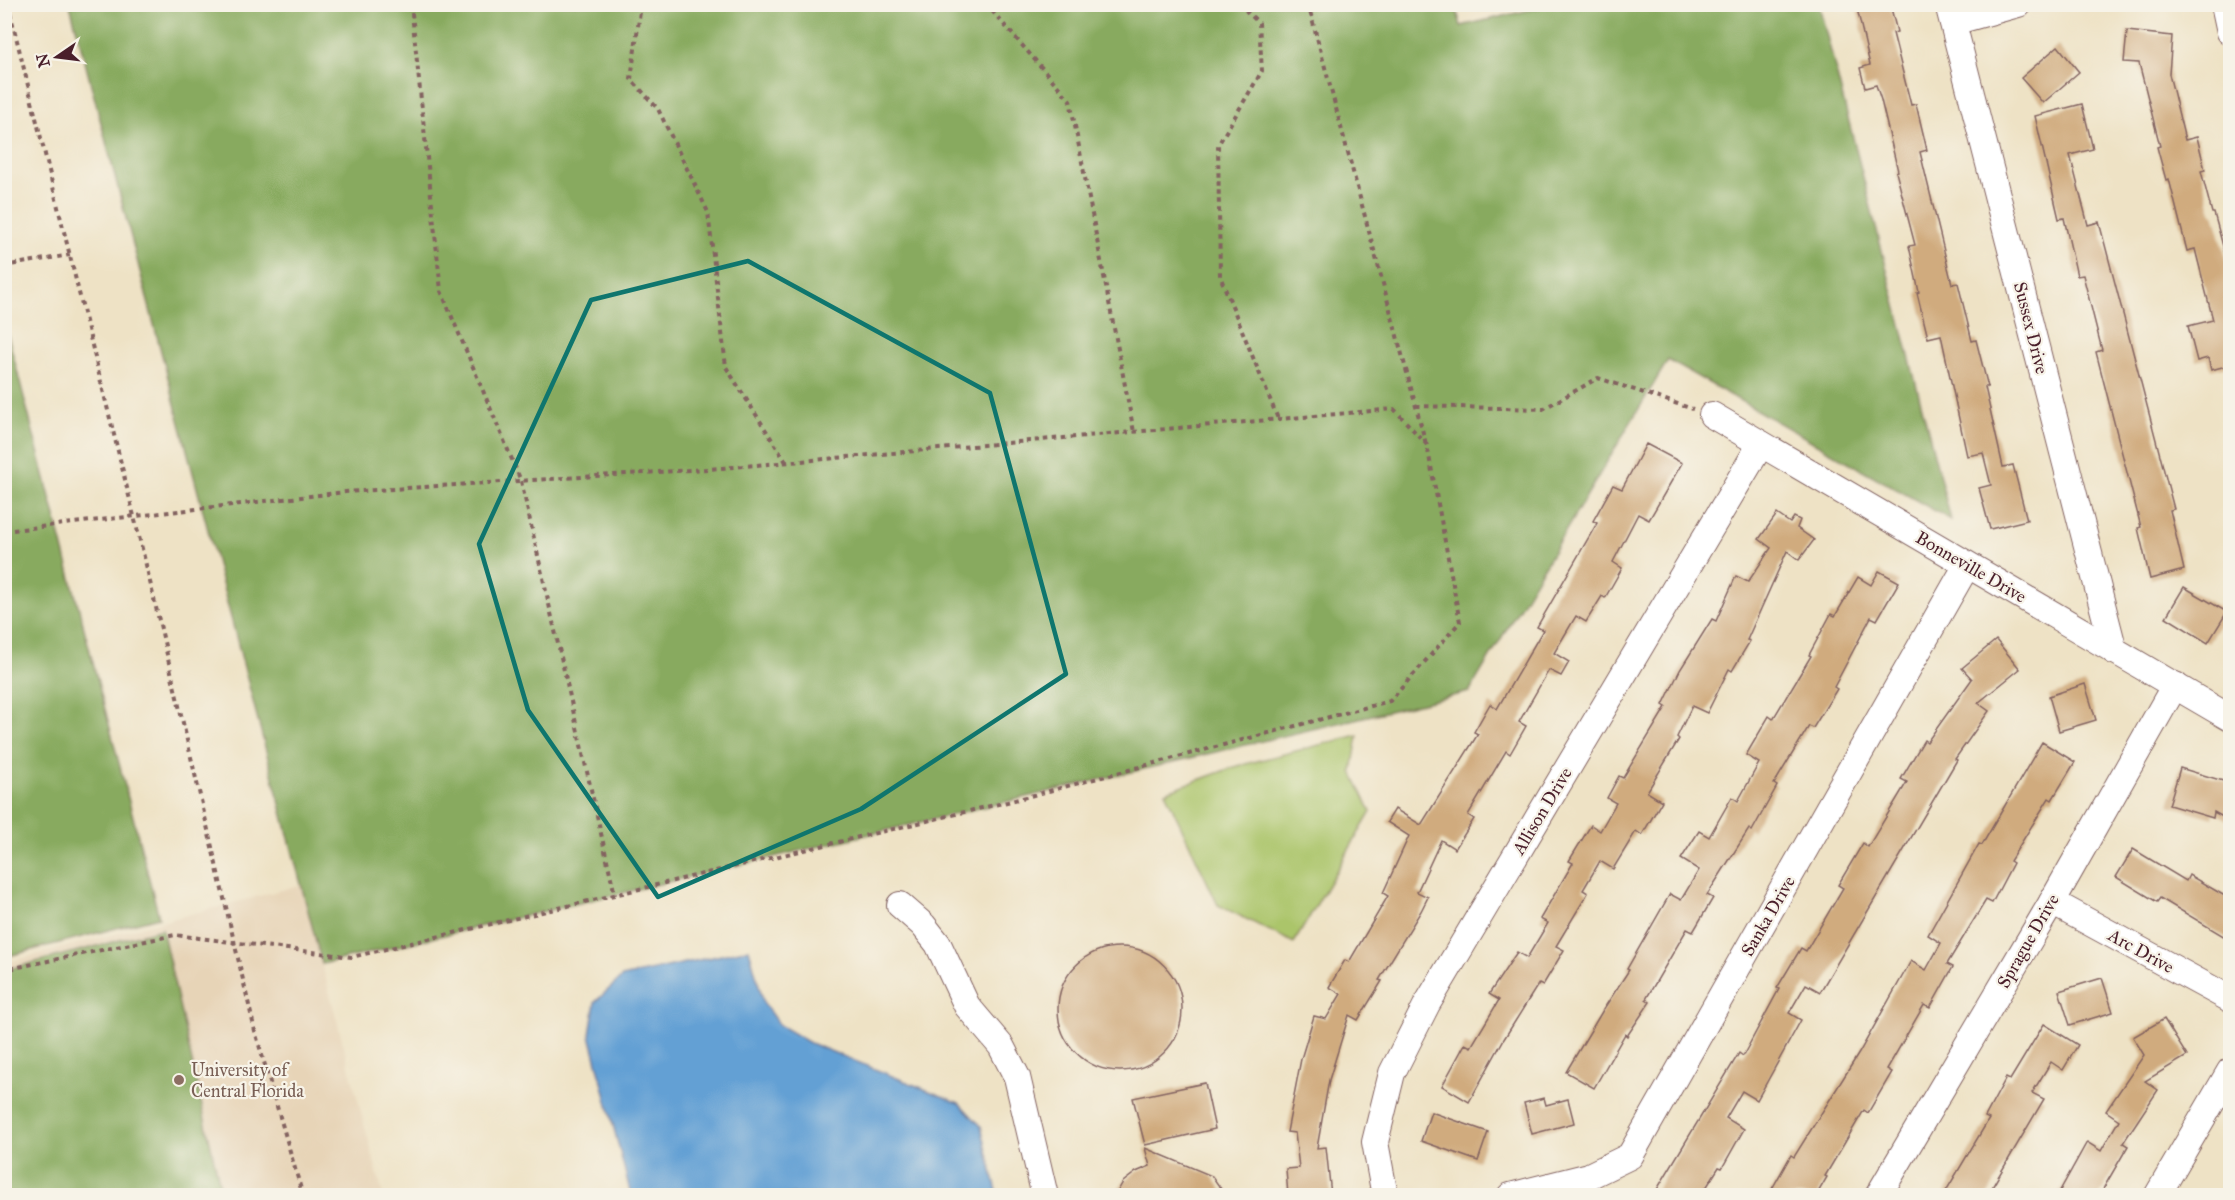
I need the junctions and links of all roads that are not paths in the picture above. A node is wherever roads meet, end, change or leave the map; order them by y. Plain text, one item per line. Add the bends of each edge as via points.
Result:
1 (2018, 4) edge
2 (2224, 4) edge
3 (1950, 13) edge
4 (2230, 32) edge
5 (1713, 415) road end
6 (1761, 444) junction
7 (1967, 566) junction
8 (2114, 651) junction
9 (2175, 685) junction
10 (2230, 718) edge
11 (2052, 902) junction
12 (900, 905) dead end
13 (2230, 999) edge
14 (2230, 1071) edge
15 (1045, 1196) edge
16 (1385, 1196) edge
17 (1510, 1196) edge
18 (1878, 1196) edge
19 (2157, 1196) edge

1 - 3 street
2 - 4 street
3 - 8 street, Sussex Drive
5 - 6 street, Bonneville Drive
6 - 7 street, Bonneville Drive
6 - 16 street, Allison Drive via 1427,1004 1392,1073 1375,1142
7 - 8 street, Bonneville Drive
7 - 17 street, Sanka Drive via 1630,1156 1589,1176
8 - 9 street, Bonneville Drive
9 - 10 street, Bonneville Drive
9 - 11 street, Sprague Drive
11 - 13 street, Arc Drive
11 - 18 street, Sprague Drive
12 - 15 street via 938,944 967,1006 1001,1046 1017,1077
14 - 19 street

